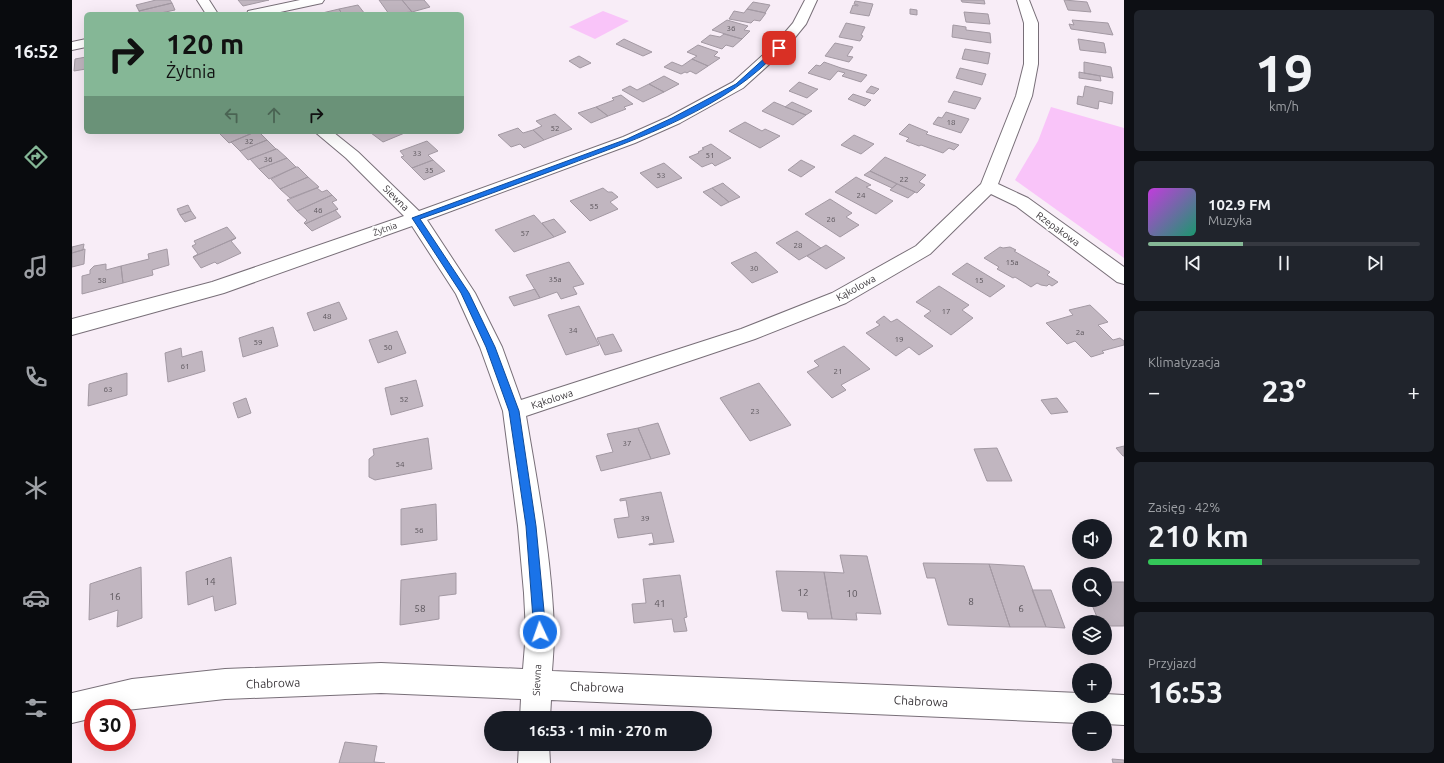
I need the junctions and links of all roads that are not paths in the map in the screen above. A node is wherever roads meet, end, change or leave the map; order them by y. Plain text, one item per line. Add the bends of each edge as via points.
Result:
1 (203, 0) edge
2 (318, 0) edge
3 (812, 0) edge
4 (1023, 0) edge
5 (211, 12) edge
6 (262, 12) edge
7 (84, 43) edge
8 (72, 46) edge
9 (326, 134) edge
10 (989, 186) junction
11 (416, 218) junction
12 (1124, 277) edge
13 (72, 327) edge
14 (514, 411) junction
15 (536, 685) junction
16 (72, 708) edge
17 (1124, 710) edge
18 (535, 711) edge
19 (534, 751) edge
20 (534, 763) edge

1 - 5 street
2 - 6 street
3 - 11 street, Żytnia via 799,24 779,48 738,85 715,99 629,140
4 - 10 street, Kąkolowa via 1031,23 1031,64 1024,96
7 - 8 street
9 - 11 street, Siewna via 352,155
10 - 12 street, Rzepakowa via 1022,202
10 - 14 street, Kąkolowa via 923,250 839,298 706,349
11 - 13 street, Żytnia via 217,288
11 - 14 street, Siewna via 465,293 491,347
14 - 15 street, Siewna via 538,593 540,632
15 - 16 street, Chabrowa via 381,678 225,684 132,694
15 - 17 street, Chabrowa
15 - 18 street, Siewna
19 - 20 street

